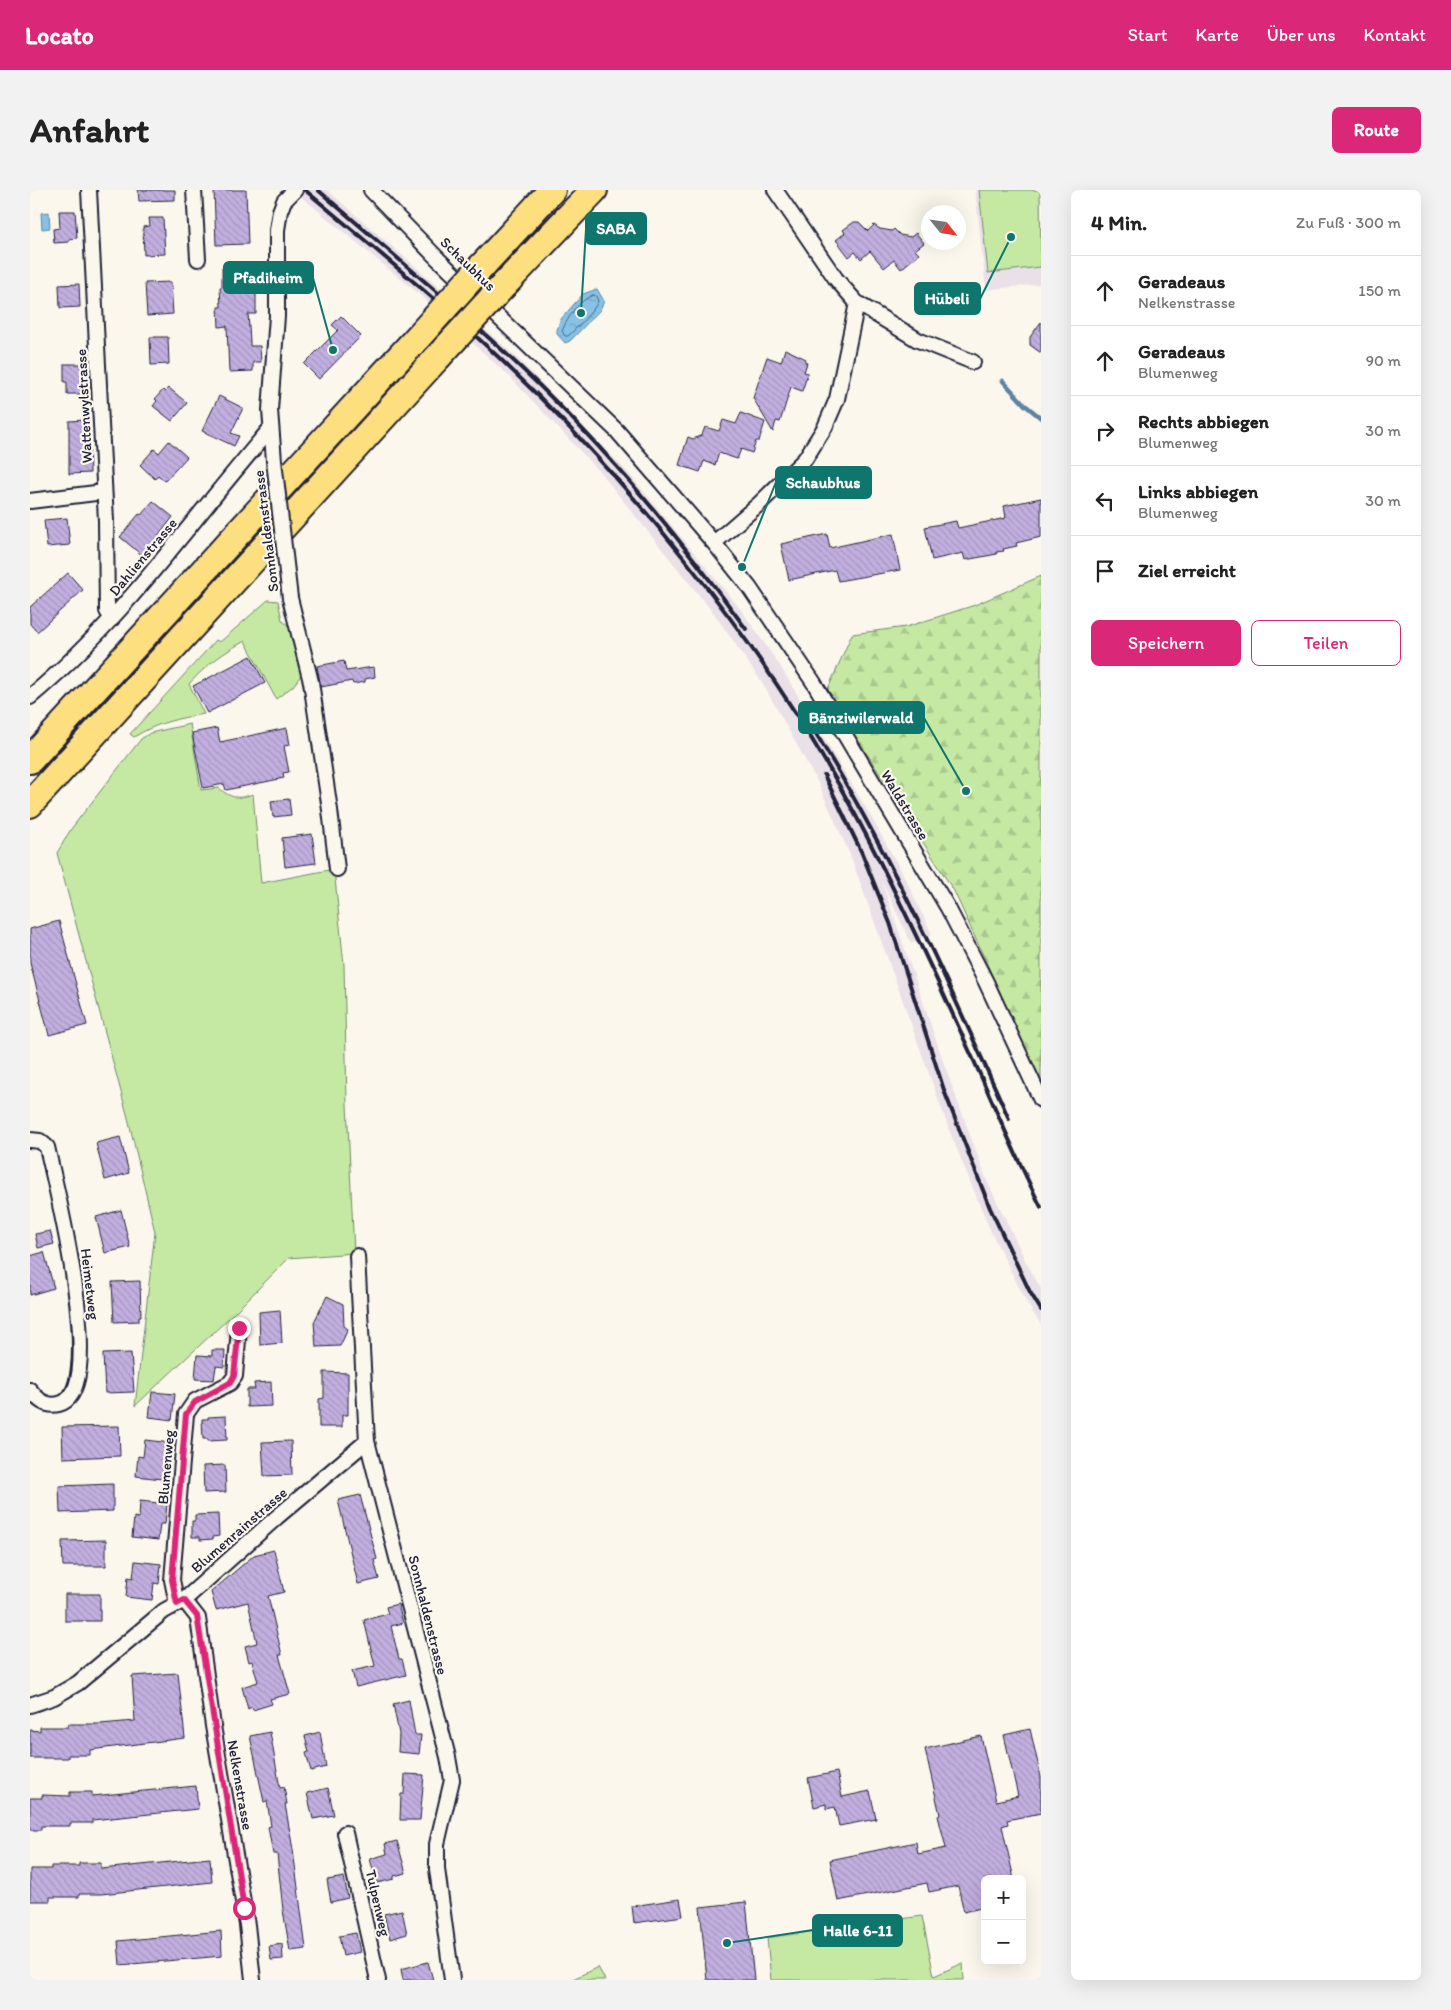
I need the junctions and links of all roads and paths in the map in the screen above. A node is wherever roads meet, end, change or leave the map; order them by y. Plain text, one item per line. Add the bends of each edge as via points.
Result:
1 (89, 190) edge
2 (194, 190) edge
3 (295, 190) edge
4 (371, 190) edge
5 (552, 190) edge
6 (594, 190) edge
7 (775, 190) edge
8 (198, 259) dead end
9 (857, 303) junction
10 (973, 362) dead end
11 (271, 428) junction
12 (104, 492) junction
13 (30, 501) edge
14 (714, 543) junction
15 (112, 619) junction
16 (30, 697) edge
17 (30, 760) edge
18 (30, 804) edge
19 (337, 869) dead end
20 (1041, 1100) edge
21 (30, 1140) edge
22 (357, 1256) dead end
23 (239, 1328) dead end
24 (30, 1390) edge
25 (368, 1441) junction
26 (180, 1602) junction
27 (30, 1705) edge
28 (345, 1833) dead end
29 (253, 1980) edge
30 (378, 1980) edge
31 (452, 1980) edge

1 - 12 street, Wattenwylstrasse
2 - 8 street
3 - 11 street, Sonnhaldenstrasse via 284,202 277,230 277,316
4 - 14 street, Schaubhus via 438,259 617,430
5 - 17 highway, bridge
6 - 18 highway, bridge via 436,358
7 - 9 street via 836,279
9 - 10 street via 918,340
9 - 14 street via 837,399 825,427 805,459 760,504
11 - 15 street, Dahlienstrasse
11 - 19 street, Sonnhaldenstrasse, bridge via 290,598 311,682
12 - 13 street
12 - 15 street, Wattenwylstrasse via 107,611
14 - 20 street, Waldstrasse via 749,587 814,683 948,908
15 - 16 street, Dahlienstrasse via 58,674
21 - 24 street, Heimetweg via 40,1141 47,1147 69,1247 80,1339 77,1383 71,1397 60,1404 48,1405
22 - 25 street, Sonnhaldenstrasse
23 - 26 street, Blumenweg via 234,1376 230,1383 195,1402 186,1414 172,1580
25 - 26 street, Blumenrainstrasse
25 - 31 street, Sonnhaldenstrasse via 452,1780 437,1844 437,1868
26 - 27 street, Blumenrainstrasse via 164,1611 78,1683 54,1697
26 - 29 street, Nelkenstrasse via 198,1618
28 - 30 street, Tulpenweg

